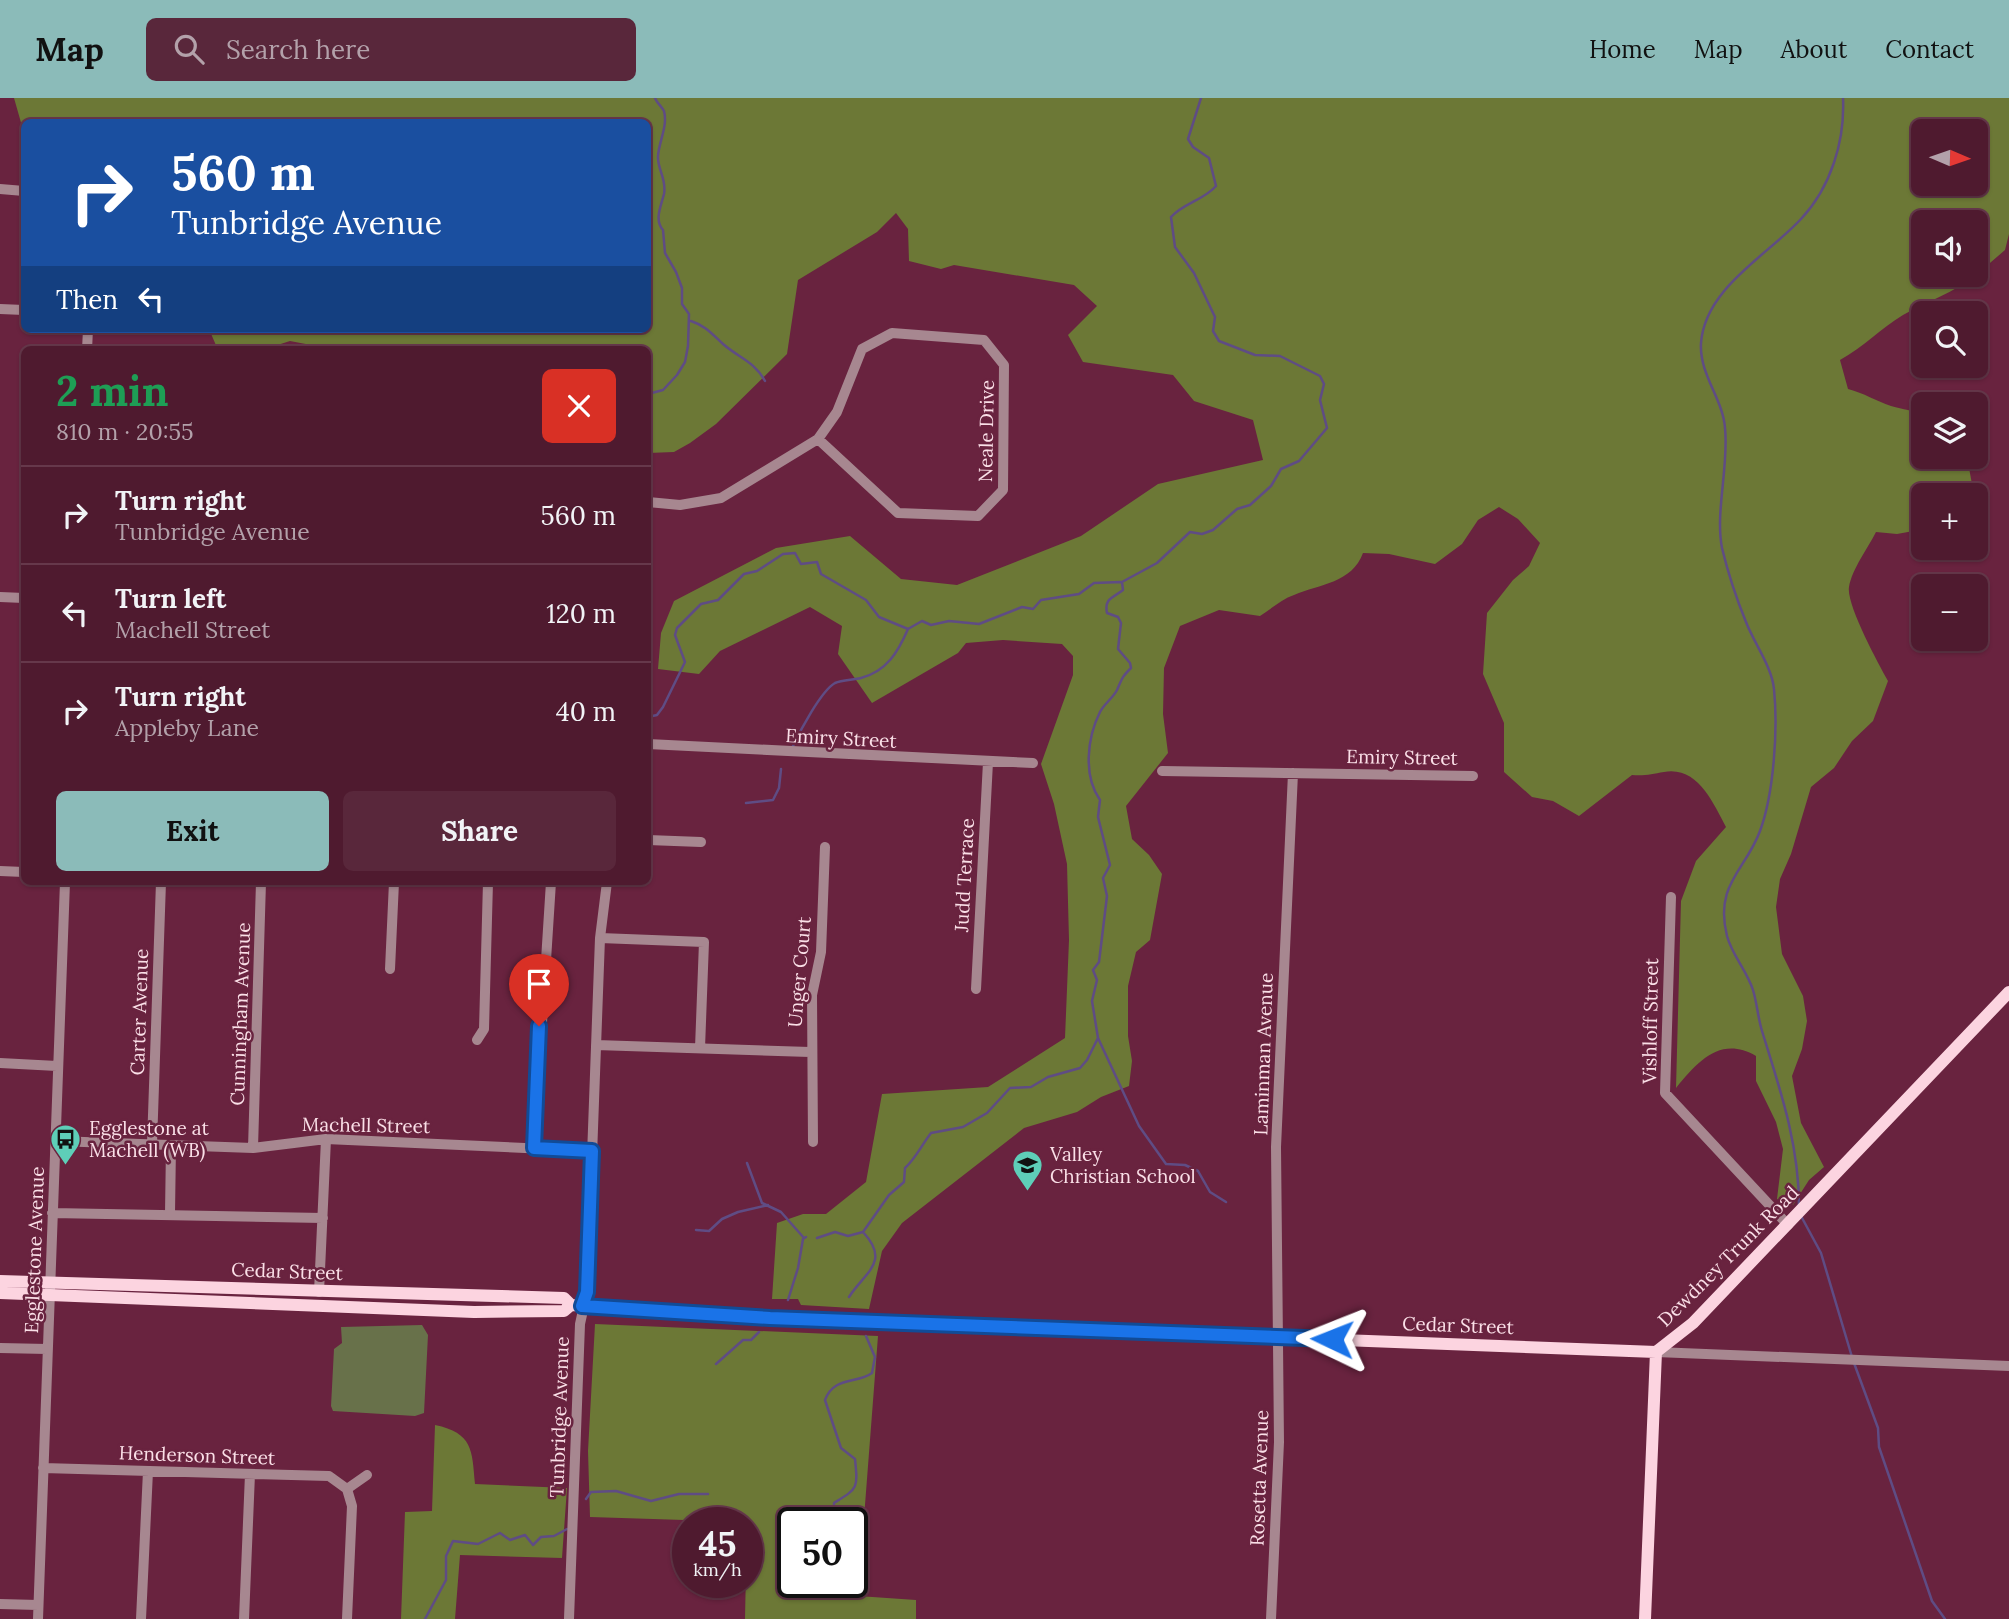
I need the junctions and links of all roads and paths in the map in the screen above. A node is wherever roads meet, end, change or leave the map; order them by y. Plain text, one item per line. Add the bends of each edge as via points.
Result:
1 (0, 189) edge
2 (21, 191) edge
3 (0, 309) edge
4 (21, 310) edge
5 (818, 439) junction
6 (651, 502) edge
7 (0, 597) edge
8 (21, 598) edge
9 (651, 744) edge
10 (988, 762) junction
11 (1033, 763) dead end
12 (1163, 771) dead end
13 (1293, 773) junction
14 (1473, 776) dead end
15 (651, 840) edge
16 (701, 842) dead end
17 (825, 847) dead end
18 (0, 871) edge
19 (21, 872) edge
20 (65, 885) edge
21 (161, 885) edge
22 (261, 885) edge
23 (394, 885) edge
24 (488, 885) edge
25 (551, 885) edge
26 (607, 885) edge
27 (1671, 897) dead end
28 (600, 938) junction
29 (390, 969) dead end
30 (976, 989) dead end
31 (2009, 992) edge
32 (477, 1040) dead end
33 (596, 1045) junction
34 (700, 1048) junction
35 (810, 1052) junction
36 (0, 1063) edge
37 (57, 1066) junction
38 (326, 1139) junction
39 (56, 1141) junction
40 (813, 1142) dead end
41 (152, 1144) junction
42 (172, 1146) junction
43 (253, 1148) junction
44 (534, 1148) junction
45 (592, 1151) junction
46 (52, 1213) junction
47 (170, 1213) junction
48 (323, 1218) junction
49 (1788, 1225) junction
50 (0, 1281) edge
51 (50, 1288) junction
52 (319, 1292) junction
53 (0, 1293) edge
54 (577, 1306) junction
55 (1278, 1337) junction
56 (0, 1348) edge
57 (47, 1349) junction
58 (1656, 1352) junction
59 (2009, 1366) edge
60 (43, 1468) junction
61 (148, 1471) junction
62 (250, 1474) junction
63 (368, 1475) dead end
64 (347, 1489) junction
65 (0, 1604) edge
66 (38, 1605) junction
67 (38, 1619) edge
68 (141, 1619) edge
69 (244, 1619) edge
70 (347, 1619) edge
71 (569, 1619) edge
72 (1271, 1619) edge
73 (1645, 1619) edge

1 - 2 street
3 - 4 street
5 - 5 street, Neale Drive via 898,513 978,516 1003,490 1004,365 985,340 892,333 862,349 836,412
5 - 6 street, Neale Drive via 721,498 680,505
7 - 8 street
9 - 10 street, Emiry Street
10 - 11 street, Emiry Street
10 - 30 street, Judd Terrace
12 - 13 street, Emiry Street
13 - 14 street, Emiry Street
13 - 55 street, Laminman Avenue via 1276,1147
15 - 16 street
17 - 35 street, Unger Court via 821,952 812,995
18 - 19 street
20 - 37 street, Egglestone Avenue
21 - 41 street, Carter Avenue
22 - 43 street, Cunningham Avenue
23 - 29 street
24 - 32 street via 484,1029
25 - 44 street
26 - 28 street, Tunbridge Avenue
27 - 49 street, Vishloff Street via 1665,1093
28 - 33 street, Tunbridge Avenue
28 - 34 street via 704,942
31 - 49 main road, Dewdney Trunk Road
33 - 34 street
33 - 45 street, Tunbridge Avenue
34 - 35 street
35 - 40 street, Unger Court via 815,1064
36 - 37 street
37 - 39 street, Egglestone Avenue
38 - 43 street, Machell Street
38 - 44 street, Machell Street
38 - 48 street
39 - 41 street, Machell Street
39 - 46 street, Egglestone Avenue
41 - 42 street, Machell Street
42 - 43 street, Machell Street
42 - 47 street
44 - 45 street, Machell Street
45 - 54 street, Tunbridge Avenue via 587,1292
46 - 47 street
46 - 51 street, Egglestone Avenue
47 - 48 street
48 - 52 street
49 - 58 main road, Dewdney Trunk Road via 1693,1323
50 - 51 main road, Cedar Street
51 - 52 main road, Cedar Street
51 - 53 main road, Cedar Street
51 - 54 main road, Cedar Street via 474,1312 564,1311
51 - 57 street, Egglestone Avenue
52 - 54 main road, Cedar Street via 564,1298
54 - 55 main road, Cedar Street
54 - 71 street, Tunbridge Avenue
55 - 58 main road, Cedar Street
55 - 72 street, Rosetta Avenue via 1279,1442
56 - 57 street
57 - 60 street, Egglestone Avenue
58 - 59 street, Cedar Street
58 - 73 main road, Dewdney Trunk Road
60 - 61 street, Henderson Street
60 - 66 street, Egglestone Avenue
61 - 62 street, Henderson Street
61 - 68 street
62 - 64 street, Henderson Street via 329,1476
62 - 69 street
63 - 64 street
64 - 70 street via 352,1506
65 - 66 street
66 - 67 street, Egglestone Avenue

